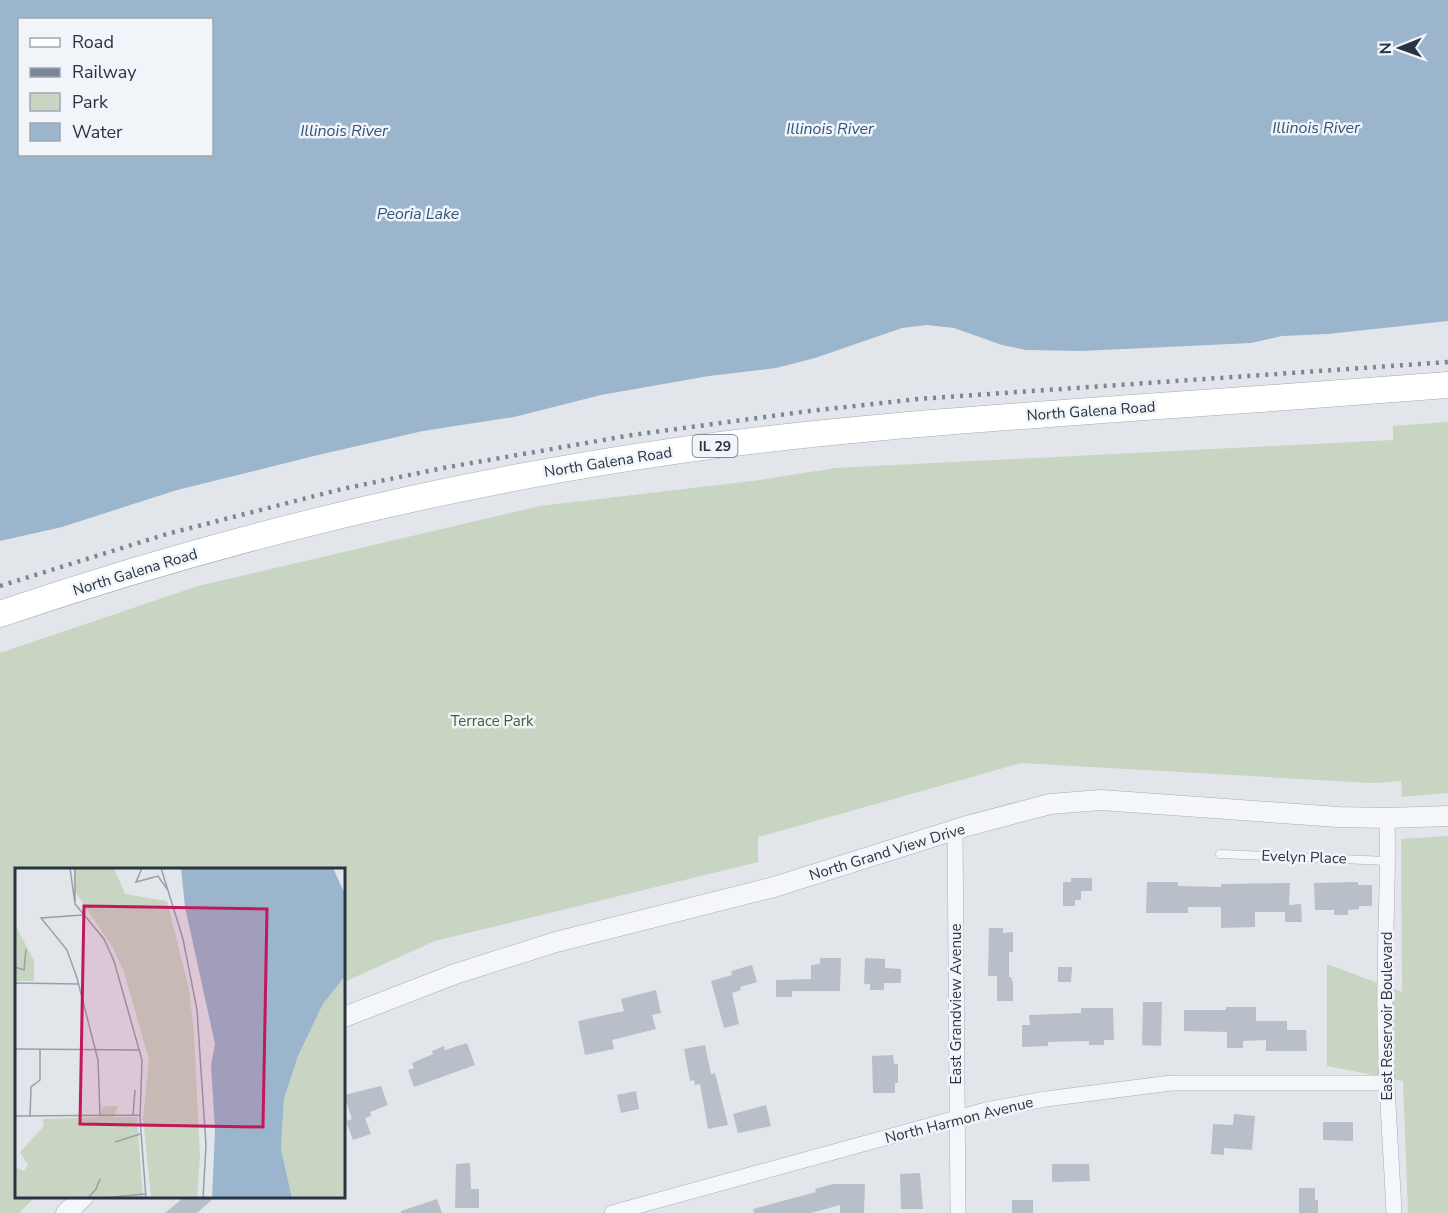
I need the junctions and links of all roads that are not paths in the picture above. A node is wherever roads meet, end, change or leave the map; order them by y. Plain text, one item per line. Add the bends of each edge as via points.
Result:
1 (1448, 385) edge
2 (0, 614) edge
3 (1448, 816) edge
4 (1387, 818) junction
5 (955, 831) junction
6 (1220, 854) dead end
7 (1388, 861) junction
8 (345, 1017) edge
9 (1387, 1083) junction
10 (957, 1118) junction
11 (83, 1198) edge
12 (66, 1213) edge
13 (612, 1213) edge
14 (958, 1213) edge
15 (1394, 1213) edge

1 - 2 main road, North Galena Road / IL 29 via 873,428 608,462 479,485 314,522
3 - 4 street, North Grand View Drive
4 - 5 street, North Grand View Drive via 1085,801 1036,807
4 - 7 street, East Reservoir Boulevard
5 - 8 street, North Grand View Drive via 774,887 489,963
5 - 10 street, East Grandview Avenue
6 - 7 lane, Evelyn Place
7 - 9 street, East Reservoir Boulevard
9 - 10 street, North Harmon Avenue via 1171,1083 1046,1099
9 - 15 street, East Reservoir Boulevard
10 - 13 street, North Harmon Avenue
10 - 14 street, East Grandview Avenue
11 - 12 street

